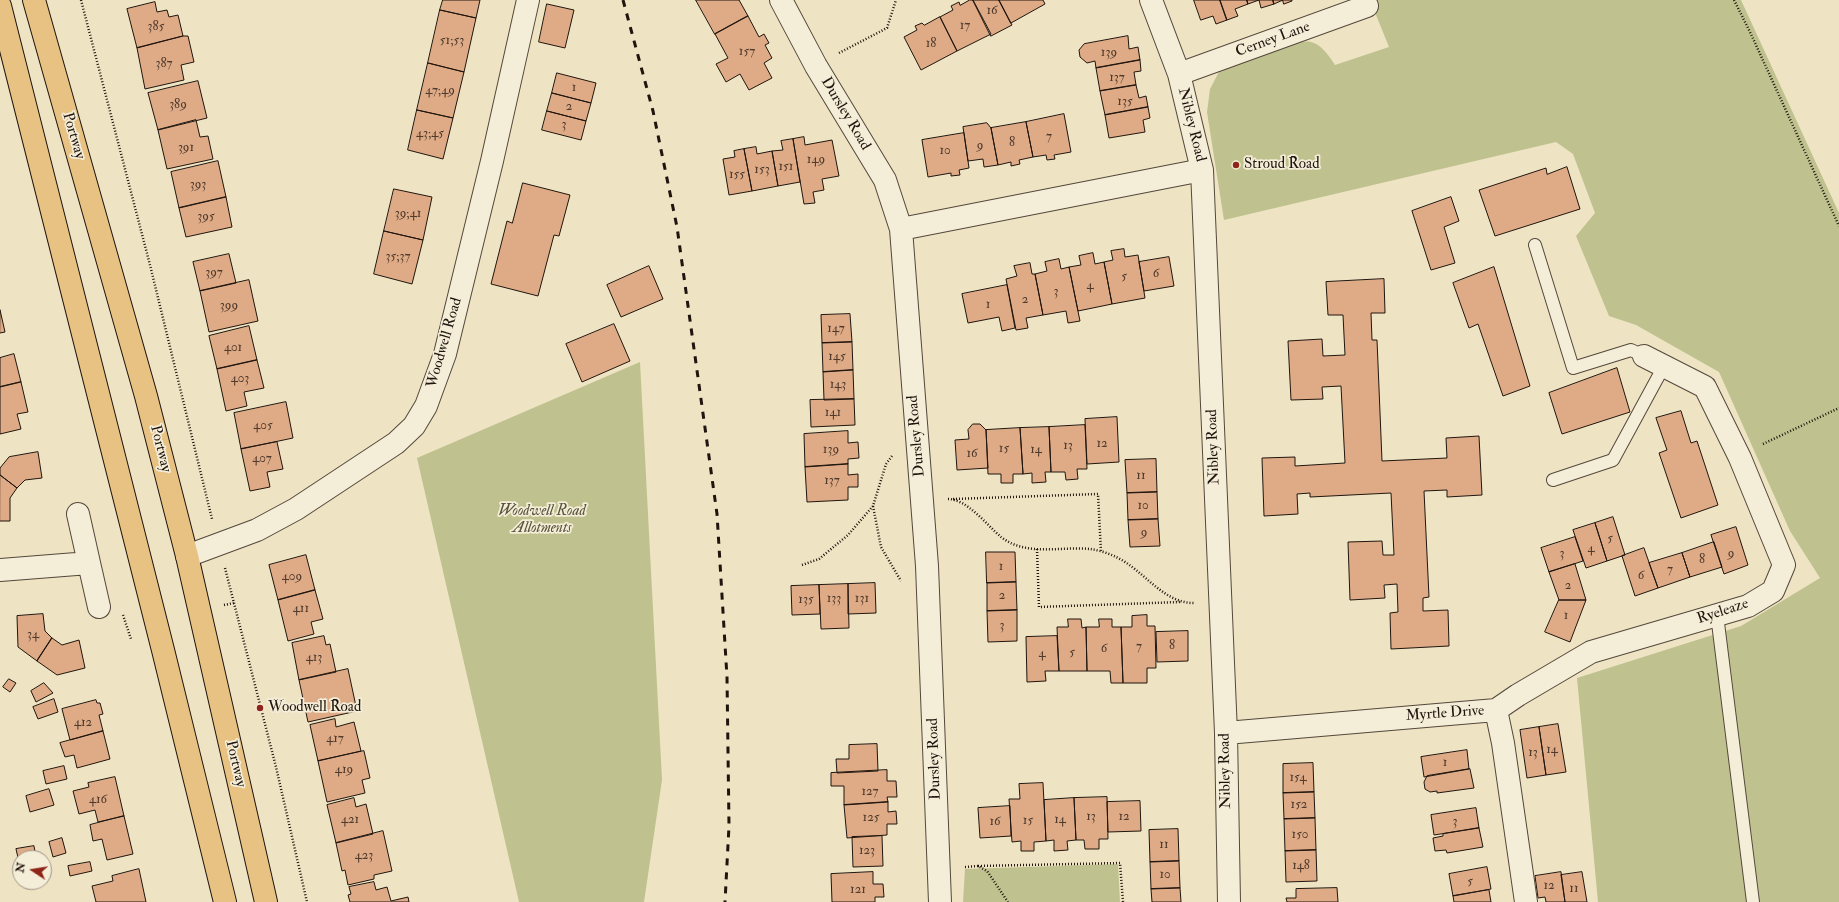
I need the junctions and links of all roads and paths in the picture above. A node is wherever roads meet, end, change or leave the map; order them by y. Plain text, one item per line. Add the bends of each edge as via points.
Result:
1 (34, 0) edge
2 (81, 0) edge
3 (528, 0) edge
4 (781, 0) edge
5 (896, 0) edge
6 (1151, 0) edge
7 (1734, 0) edge
8 (0, 6) edge
9 (1367, 6) dead end
10 (816, 66) junction
11 (1179, 74) junction
12 (1202, 170) junction
13 (1839, 226) edge
14 (901, 229) junction
15 (1534, 245) dead end
16 (1644, 356) joint
17 (1664, 366) junction
18 (1839, 408) edge
19 (916, 428) junction
20 (1740, 458) junction
21 (1553, 480) dead end
22 (922, 499) junction
23 (951, 499) junction
24 (873, 506) junction
25 (78, 514) dead end
26 (219, 544) junction
27 (1037, 549) junction
28 (1101, 552) junction
29 (187, 556) junction
30 (89, 563) junction
31 (802, 565) dead end
32 (0, 570) edge
33 (1185, 602) junction
34 (1220, 602) junction
35 (99, 607) dead end
36 (929, 607) junction
37 (1717, 615) junction
38 (1496, 710) junction
39 (1226, 733) junction
40 (978, 866) junction
41 (939, 870) junction
42 (225, 902) edge
43 (266, 902) edge
44 (307, 902) edge
45 (940, 902) edge
46 (1008, 902) edge
47 (1122, 902) edge
48 (1229, 902) edge
49 (1526, 902) edge
50 (1753, 902) edge

1 - 29 highway, Portway via 146,396
2 - 26 path
3 - 26 street, Woodwell Road via 445,354 426,406 414,426 396,443 296,509 257,530
4 - 10 street, Dursley Road
5 - 10 path via 887,28
6 - 11 street, Nibley Road
7 - 13 path
8 - 42 highway
9 - 11 street, Cerney Lane
10 - 14 street, Dursley Road via 884,180
11 - 12 street, Nibley Road
12 - 14 street
12 - 34 street, Nibley Road
14 - 19 street, Dursley Road
15 - 16 lane via 1573,368 1631,350
16 - 17 street, Ryeleaze
17 - 20 street, Ryeleaze via 1705,387
17 - 21 lane via 1613,460
18 - 20 path via 1767,441
19 - 22 street, Dursley Road
19 - 24 path via 886,464
20 - 37 street, Ryeleaze via 1784,565 1773,591 1748,606
22 - 23 path
22 - 36 street, Dursley Road
23 - 27 path via 964,503 1003,538 1021,547
23 - 28 path via 1098,494
24 - 31 path via 848,535 819,559
24 - 36 path via 881,547 901,583
25 - 30 street
26 - 29 street, Woodwell Road
26 - 44 path via 276,767
27 - 28 path via 1090,549
27 - 33 path via 1039,607
28 - 33 path via 1117,557 1173,599
29 - 43 highway, Portway
30 - 32 street
30 - 35 street
33 - 34 path
34 - 39 street, Nibley Road
36 - 41 street, Dursley Road
37 - 38 street, Ryeleaze via 1591,652
37 - 50 lane
38 - 39 street, Myrtle Drive
38 - 49 street, Myrtle Drive
39 - 48 street, Nibley Road
40 - 41 path
40 - 46 path via 987,871
40 - 47 path via 1120,863
41 - 45 street, Dursley Road

